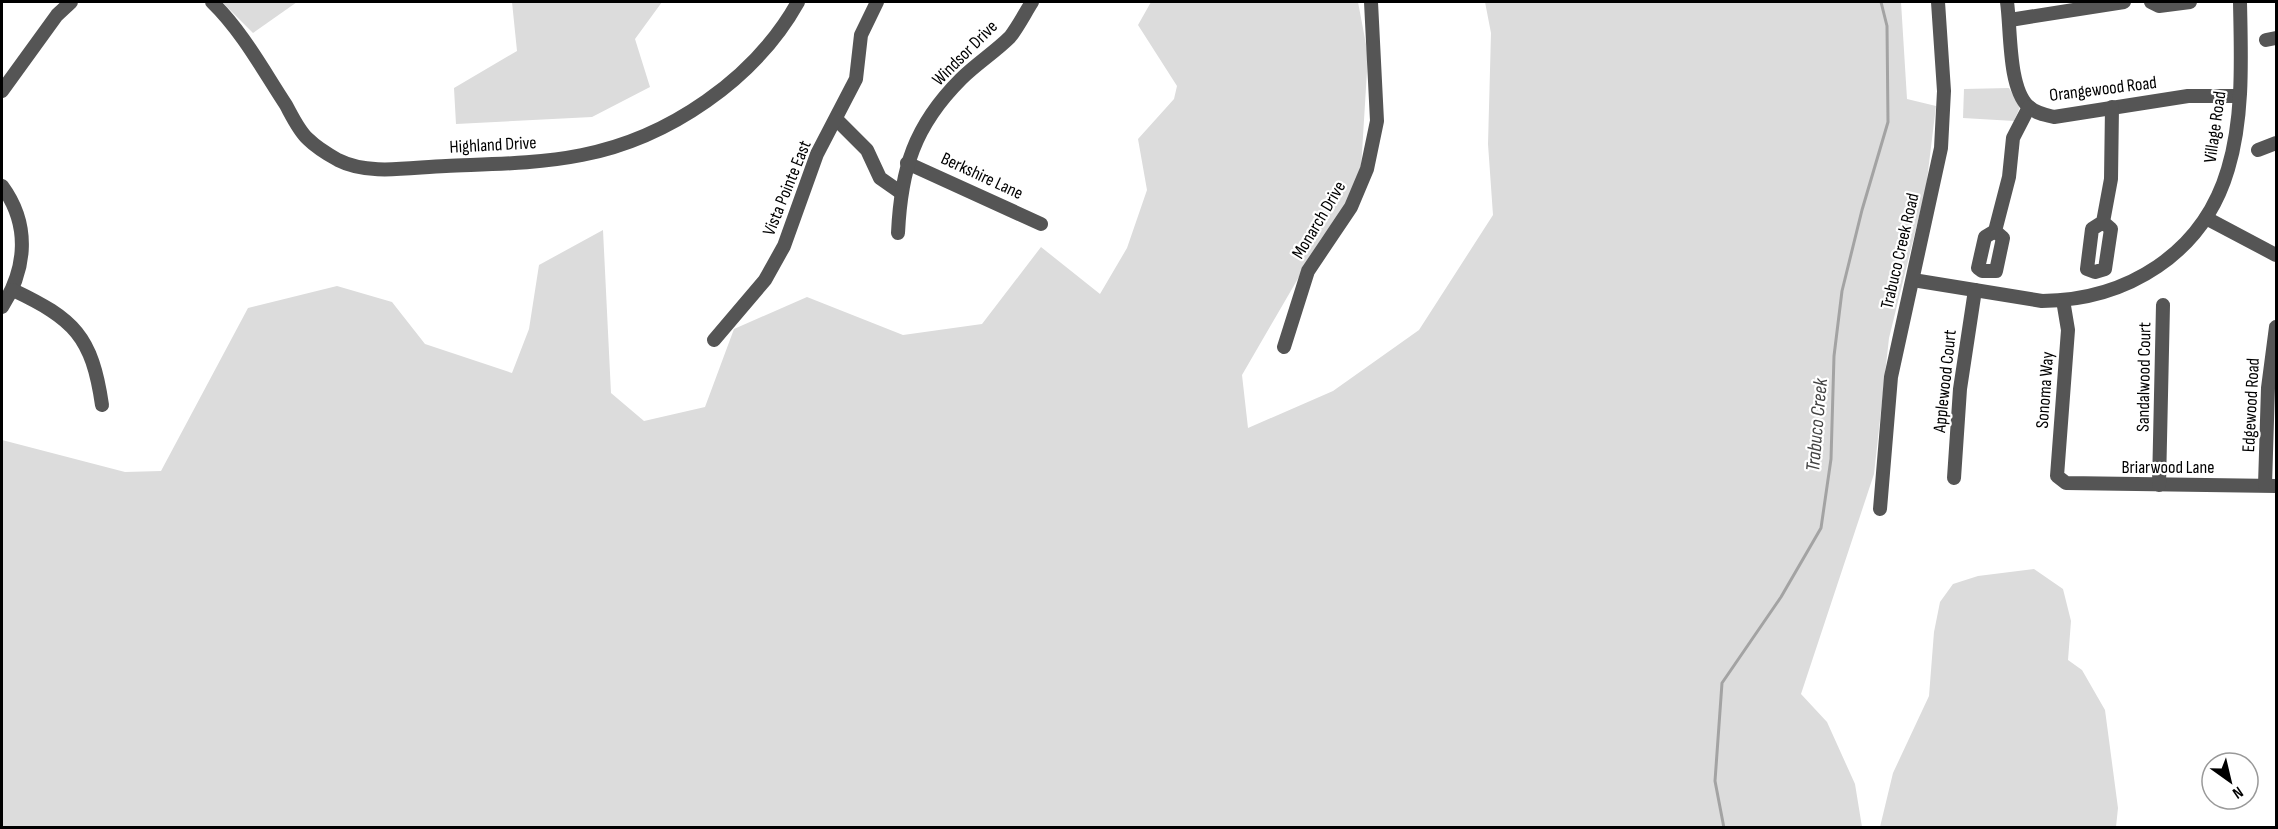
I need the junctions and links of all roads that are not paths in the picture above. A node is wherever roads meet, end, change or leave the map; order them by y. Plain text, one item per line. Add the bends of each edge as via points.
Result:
1 (71, 2) edge
2 (212, 2) edge
3 (798, 2) edge
4 (877, 2) edge
5 (1032, 2) edge
6 (1371, 2) edge
7 (1938, 2) edge
8 (2007, 2) edge
9 (2124, 2) edge
10 (2151, 2) edge
11 (2190, 2) edge
12 (2241, 2) edge
13 (2010, 20) junction
14 (2, 91) edge
15 (2239, 96) junction
16 (2029, 107) junction
17 (2112, 107) junction
18 (837, 120) junction
19 (2277, 143) edge
20 (2258, 150) dead end
21 (907, 163) junction
22 (2, 186) edge
23 (900, 192) junction
24 (2206, 218) junction
25 (2103, 222) dead end
26 (1041, 224) dead end
27 (1995, 231) dead end
28 (898, 233) dead end
29 (2277, 255) edge
30 (1913, 280) junction
31 (13, 290) junction
32 (1975, 290) junction
33 (2062, 300) junction
34 (2163, 305) dead end
35 (2, 307) edge
36 (2277, 327) edge
37 (714, 340) dead end
38 (1284, 347) dead end
39 (2272, 388) edge
40 (102, 405) dead end
41 (1954, 478) dead end
42 (2060, 481) joint
43 (2159, 485) junction
44 (2271, 485) edge
45 (1881, 509) dead end

1 - 14 street via 57,15
2 - 3 street, Highland Drive via 238,32 307,139 339,160 369,168 522,163 614,147 692,111 747,69
4 - 18 street, Vista Pointe East via 861,36 856,80
5 - 21 street, Windsor Drive via 1010,36 960,81 924,125
6 - 38 street, Monarch Drive via 1377,121 1367,169 1351,207 1308,270
7 - 30 street, Trabuco Creek Road via 1944,92 1941,148
8 - 13 street, Orangewood Road
9 - 13 street
10 - 11 street via 2159,6
12 - 15 street, Village Road
13 - 16 street, Orangewood Road via 2016,86
15 - 17 street, Orangewood Road via 2188,96
15 - 24 street, Village Road via 2228,169
16 - 17 street, Orangewood Road via 2054,117
16 - 27 street via 2013,138 2009,177
17 - 25 street via 2111,180
18 - 23 street via 867,150 880,178
18 - 37 street, Vista Pointe East via 817,154 784,246 765,280
19 - 20 street
21 - 23 street, Windsor Drive
21 - 26 street, Berkshire Lane
22 - 31 street via 14,203 23,237
23 - 28 street, Windsor Drive
24 - 29 street
24 - 33 street, Village Road via 2149,273 2092,297
30 - 32 street, Village Road
30 - 45 street, Trabuco Creek Road via 1891,377
31 - 35 street
31 - 40 street via 51,308 75,330 89,350
32 - 33 street, Village Road via 2042,301
32 - 41 street, Applewood Court via 1960,388
33 - 42 street, Sonoma Way via 2068,330 2057,476
34 - 43 street, Sandalwood Court
36 - 39 street, Edgewood Road
39 - 44 street, Edgewood Road
42 - 43 street, Briarwood Lane
43 - 44 street, Briarwood Lane

